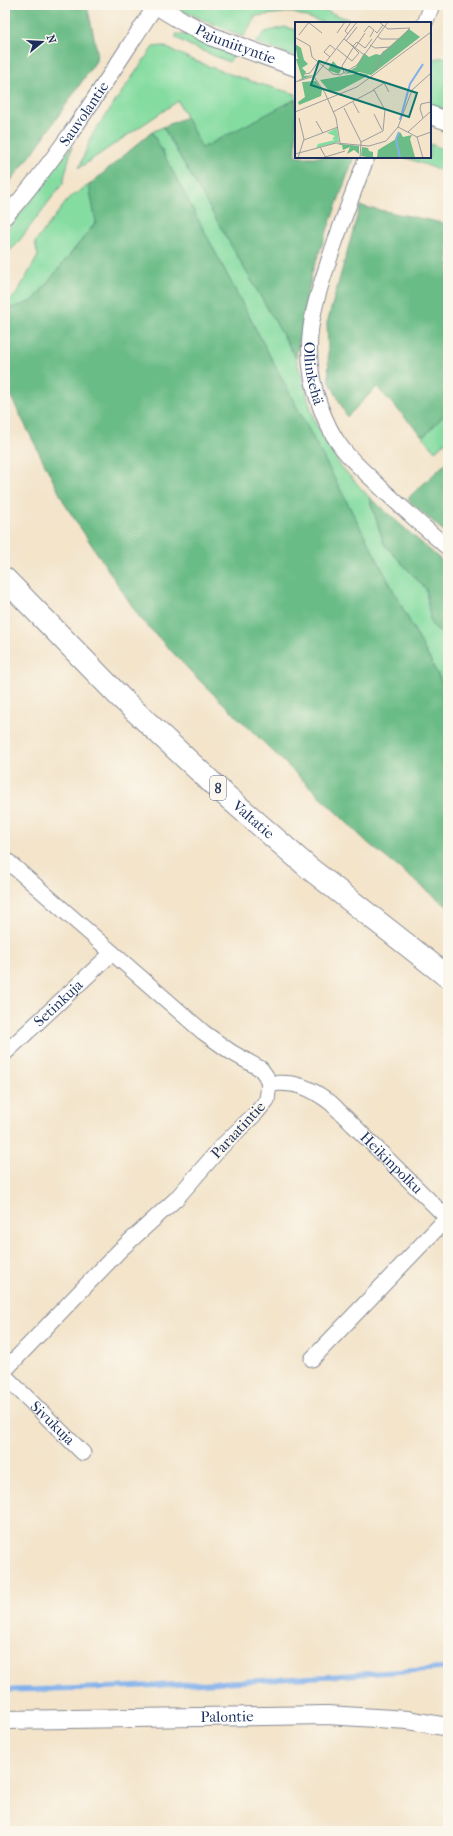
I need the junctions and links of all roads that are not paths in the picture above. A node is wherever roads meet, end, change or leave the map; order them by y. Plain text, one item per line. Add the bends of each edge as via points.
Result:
1 (156, 5) edge
2 (432, 5) edge
3 (425, 22) edge
4 (295, 67) edge
5 (431, 115) edge
6 (448, 121) edge
7 (367, 158) edge
8 (5, 217) edge
9 (448, 548) edge
10 (5, 579) edge
11 (5, 859) edge
12 (112, 953) junction
13 (448, 977) edge
14 (5, 1053) edge
15 (268, 1084) junction
16 (312, 1359) dead end
17 (5, 1370) edge
18 (5, 1376) edge
19 (84, 1453) dead end
20 (5, 1720) edge
21 (448, 1727) edge

1 - 4 street, Pajuniityntie via 213,37
1 - 8 street, Sauvolantie via 74,130
2 - 3 street
5 - 6 street
7 - 9 street, Ollinkehä via 315,305 309,346 312,379 325,419 338,443 350,458
10 - 13 highway, Valtatie / 8 via 120,697 223,793 309,868
11 - 12 street, Paraatintie
12 - 14 street, Setinkuja
12 - 15 street, Paraatintie via 203,1032 261,1069
15 - 16 street, Heikinpolku via 300,1084 319,1093 447,1218
15 - 17 street, Paraatintie via 267,1100 256,1114 222,1146 176,1199 120,1250
18 - 19 street, Sivukuja
20 - 21 street, Palontie via 326,1715 408,1720

